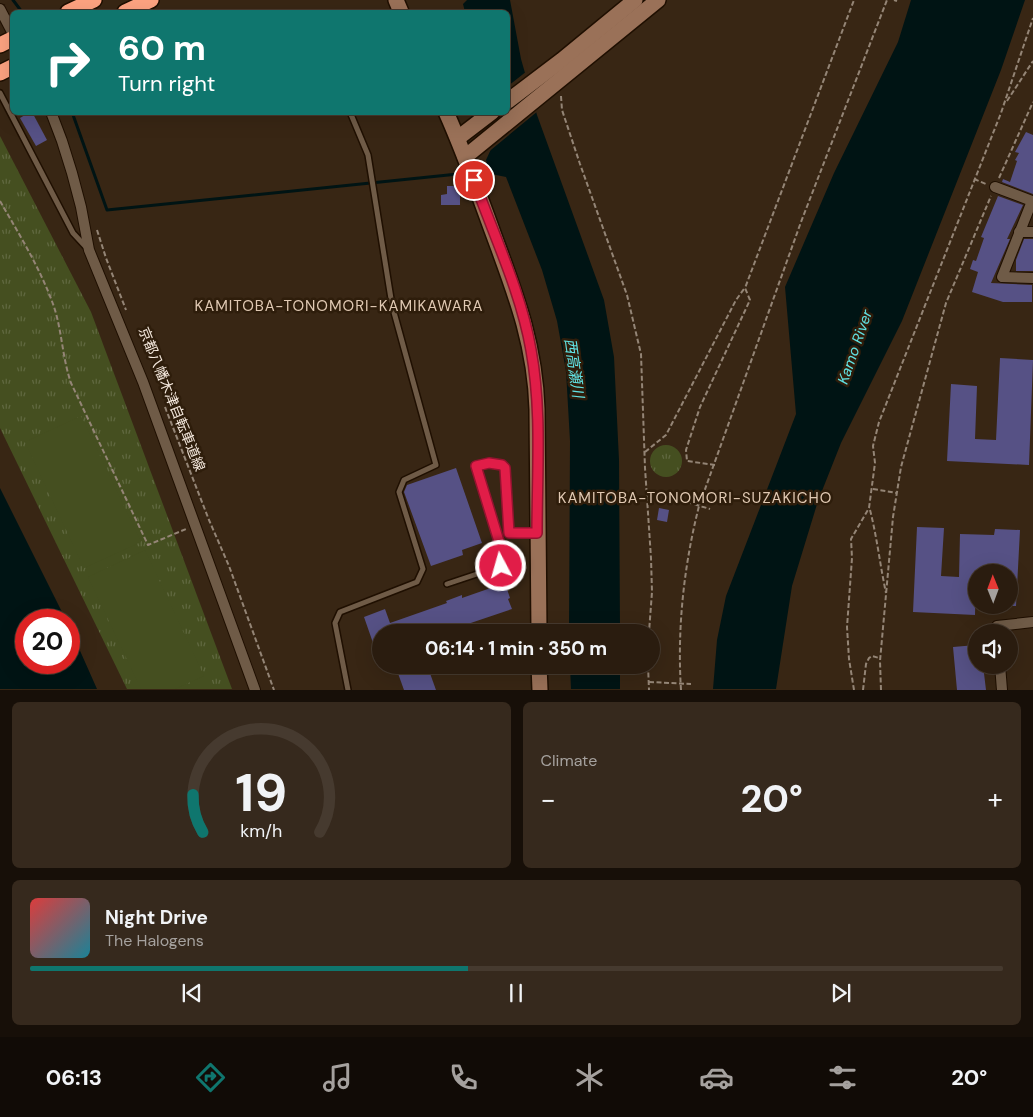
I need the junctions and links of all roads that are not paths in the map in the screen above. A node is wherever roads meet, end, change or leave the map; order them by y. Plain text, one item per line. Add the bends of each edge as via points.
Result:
1 (94, 0) edge
2 (151, 0) edge
3 (636, 0) edge
4 (658, 0) edge
5 (0, 8) edge
6 (72, 10) edge
7 (129, 10) edge
8 (10, 28) edge
9 (565, 71) junction
10 (0, 93) edge
11 (510, 100) edge
12 (10, 112) edge
13 (11, 115) edge
14 (52, 115) edge
15 (351, 115) edge
16 (447, 115) edge
17 (488, 115) edge
18 (458, 138) junction
19 (465, 157) junction
20 (995, 187) road end
21 (1019, 232) junction
22 (1033, 232) edge
23 (89, 250) junction
24 (1033, 278) edge
25 (537, 533) junction
26 (447, 584) dead end
27 (1033, 622) edge
28 (539, 624) edge
29 (1015, 624) edge
30 (539, 674) edge
31 (1001, 674) edge
32 (255, 690) edge
33 (348, 690) edge
34 (540, 690) edge
35 (1002, 690) edge

1 - 6 highway
2 - 7 highway
3 - 9 street
4 - 9 street
5 - 8 street
9 - 11 street
9 - 19 street
10 - 12 lane
13 - 23 lane via 73,233
14 - 23 street via 72,173
15 - 33 lane via 368,155 392,305 436,465 404,480 399,492 423,569 417,582 340,612 335,623
16 - 18 street
17 - 18 street
18 - 19 street
19 - 25 street via 512,284 531,349 537,402
20 - 21 street via 1032,201
21 - 22 street
21 - 24 street via 1002,277
23 - 32 street via 143,382
25 - 26 lane via 509,533 505,468 489,463 476,466 501,548 501,566
25 - 28 street
27 - 29 street
30 - 34 street
31 - 35 street

